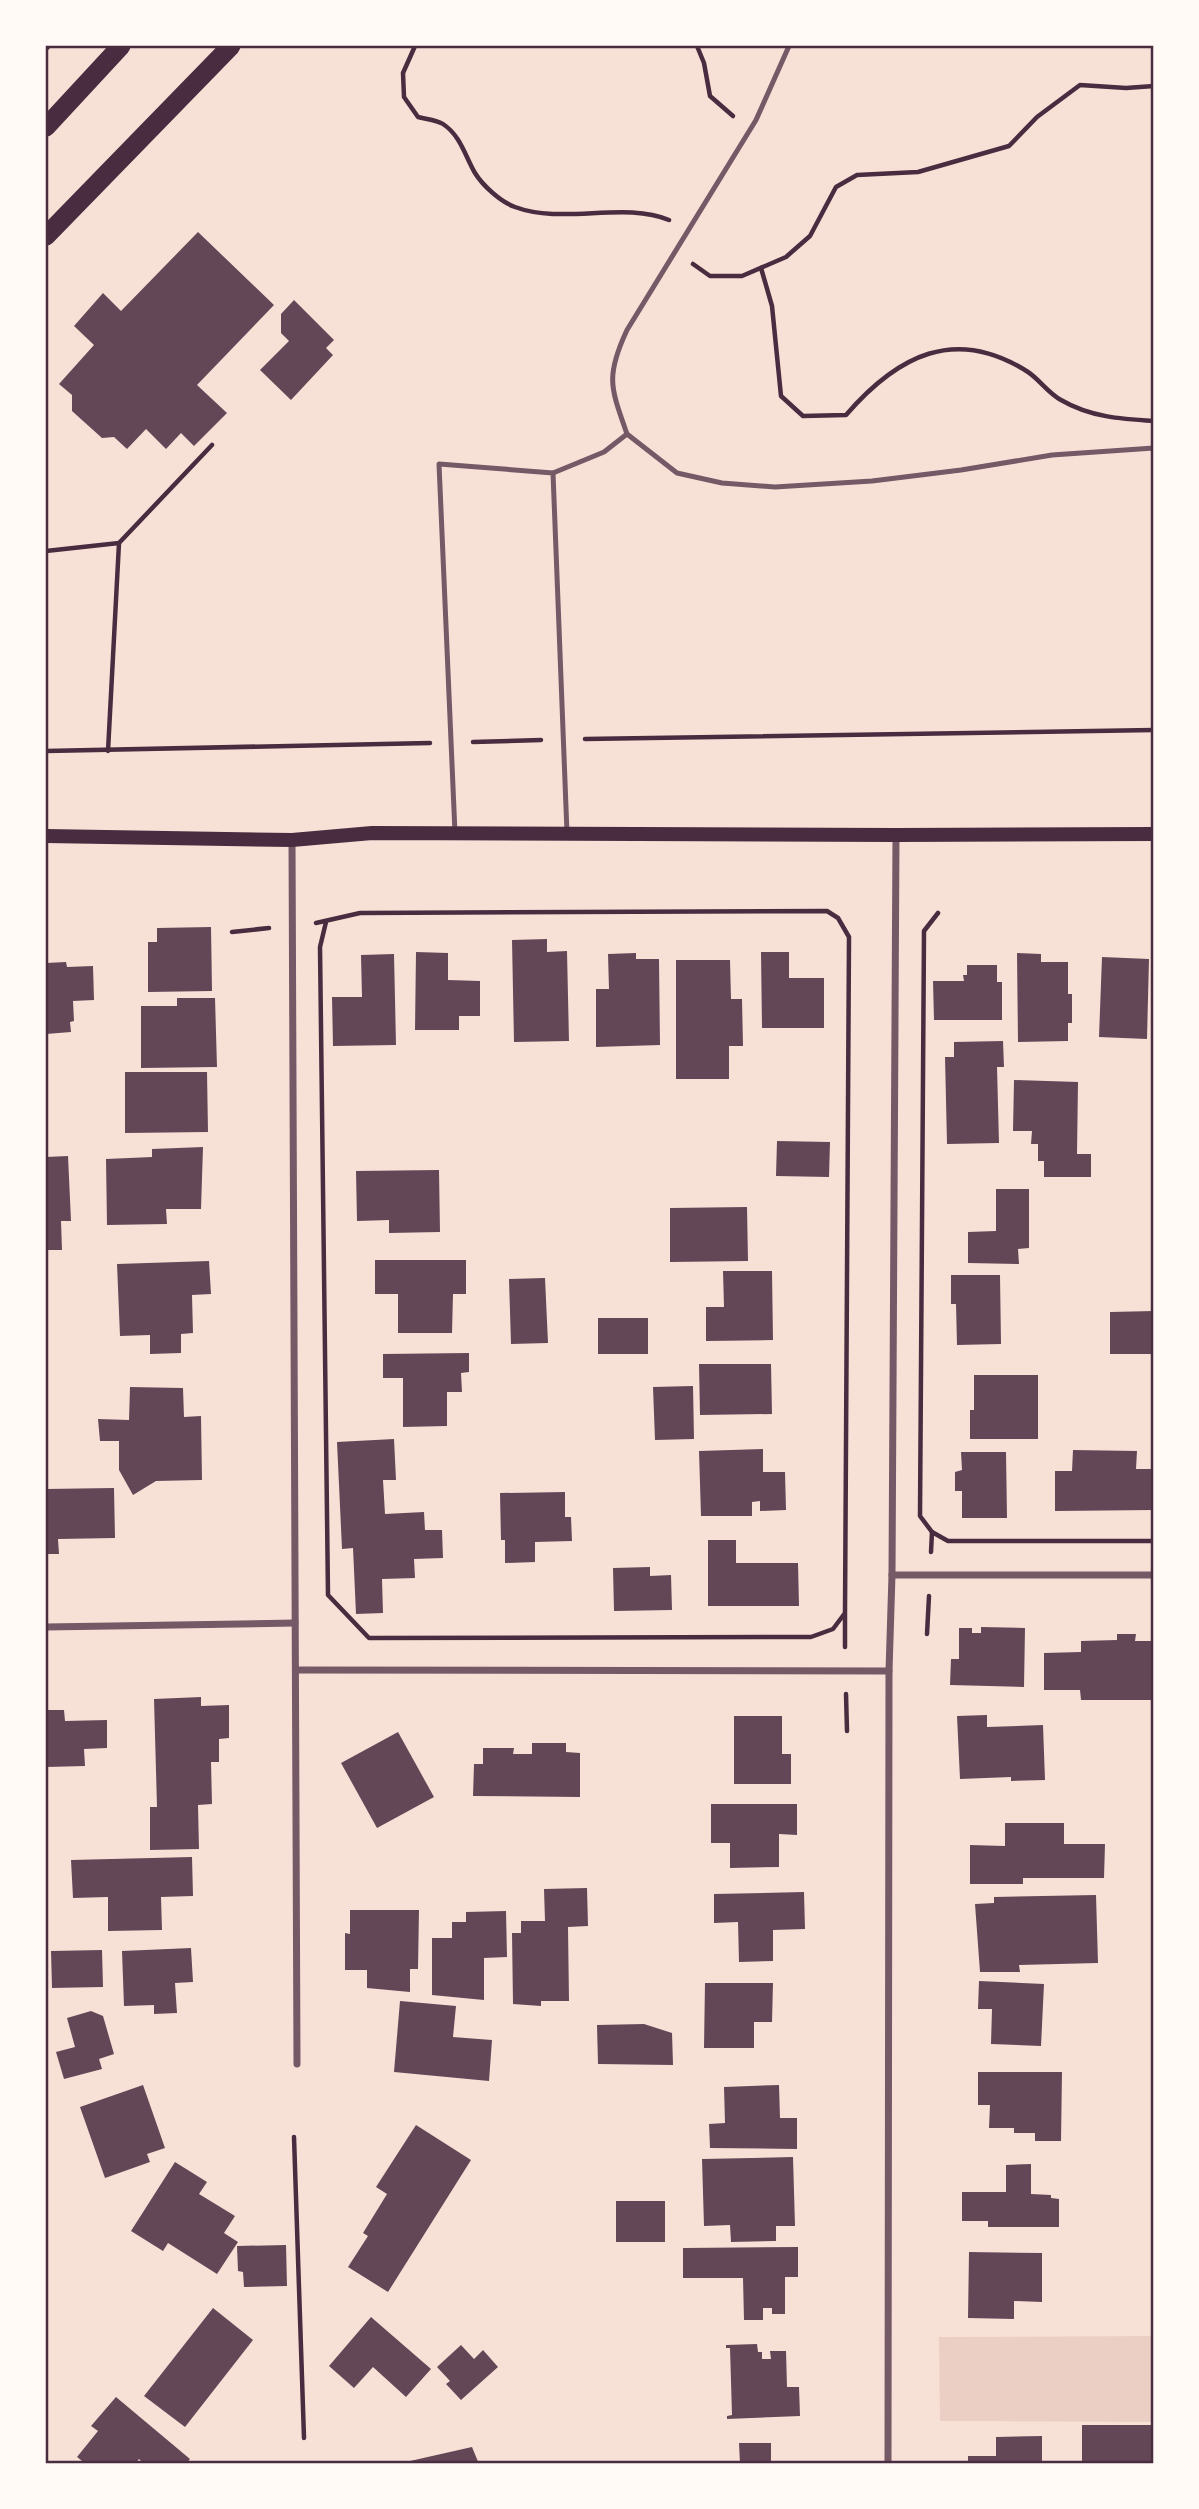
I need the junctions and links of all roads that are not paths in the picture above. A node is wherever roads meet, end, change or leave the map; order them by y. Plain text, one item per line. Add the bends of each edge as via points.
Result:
1 (121, 46) edge
2 (231, 46) edge
3 (789, 46) edge
4 (46, 127) edge
5 (46, 236) edge
6 (628, 434) junction
7 (1153, 448) edge
8 (553, 473) junction
9 (455, 833) junction
10 (567, 834) junction
11 (1153, 834) edge
12 (896, 835) junction
13 (46, 836) edge
14 (292, 840) junction
15 (892, 1575) junction
16 (1153, 1575) edge
17 (295, 1623) junction
18 (46, 1627) edge
19 (296, 1670) junction
20 (889, 1671) junction
21 (297, 2064) dead end
22 (888, 2463) edge

1 - 4 highway
2 - 5 highway
3 - 6 lane via 750,130 615,354 611,383
6 - 7 lane via 677,473 722,483 775,487 872,481 1052,455
6 - 8 lane via 604,452
8 - 9 lane via 439,464
8 - 10 lane
9 - 10 main road
9 - 14 main road via 373,833
10 - 12 main road
11 - 12 main road
12 - 15 street
13 - 14 main road
14 - 17 street
15 - 16 street
15 - 20 street
17 - 18 street
17 - 19 street
19 - 20 street
19 - 21 street
20 - 22 street

